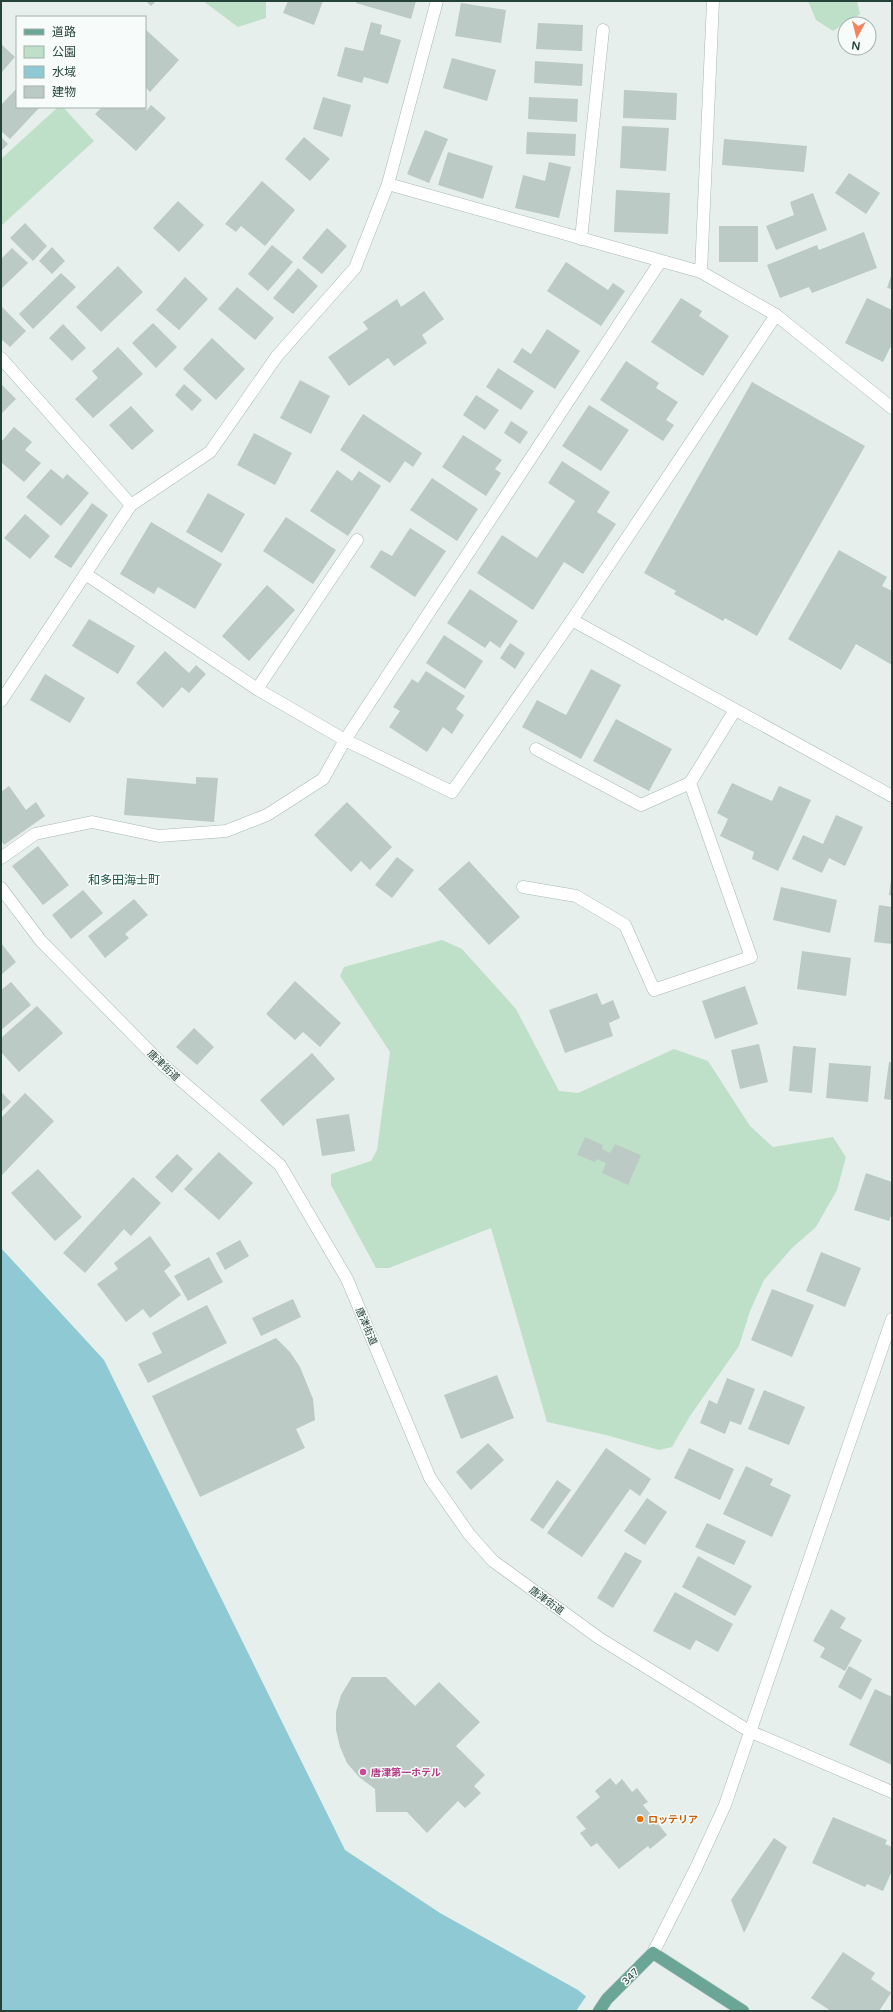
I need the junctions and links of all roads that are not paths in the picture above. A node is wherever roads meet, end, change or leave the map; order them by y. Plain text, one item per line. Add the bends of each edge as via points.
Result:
1 (436, 1) edge
2 (713, 1) edge
3 (603, 30) dead end
4 (388, 184) junction
5 (581, 239) junction
6 (660, 262) junction
7 (701, 272) junction
8 (776, 314) junction
9 (1, 358) edge
10 (892, 408) edge
11 (131, 505) junction
12 (357, 540) dead end
13 (87, 575) junction
14 (572, 620) junction
15 (257, 689) junction
16 (1, 701) edge
17 (735, 710) junction
18 (345, 740) junction
19 (536, 749) dead end
20 (690, 783) junction
21 (892, 796) edge
22 (1, 858) edge
23 (523, 887) dead end
24 (1, 888) edge
25 (892, 1319) edge
26 (749, 1731) junction
27 (892, 1792) edge
28 (653, 1953) junction
29 (599, 2011) edge
30 (743, 2011) edge

1 - 4 street
2 - 7 street
3 - 5 street
4 - 5 street
4 - 11 street via 356,268 277,356 210,452
5 - 6 street
6 - 7 street
6 - 18 street
7 - 8 street
8 - 10 street
8 - 14 street
9 - 11 street
11 - 13 street
12 - 15 street
13 - 15 street
13 - 16 street
14 - 17 street
14 - 18 street via 452,792
15 - 18 street
17 - 20 street
17 - 21 street
18 - 22 street via 323,779 267,815 226,831 159,836 92,822 35,834
19 - 20 street via 641,805
20 - 23 street via 751,957 654,990 625,925 576,896
24 - 26 street, 唐津街道 via 41,941 163,1065 280,1165 347,1279 430,1478 469,1534 493,1561 599,1638
25 - 26 street
26 - 27 street, 唐津街道
26 - 28 street via 725,1805
28 - 29 main road, 347 / 347 via 607,1999
28 - 30 main road

